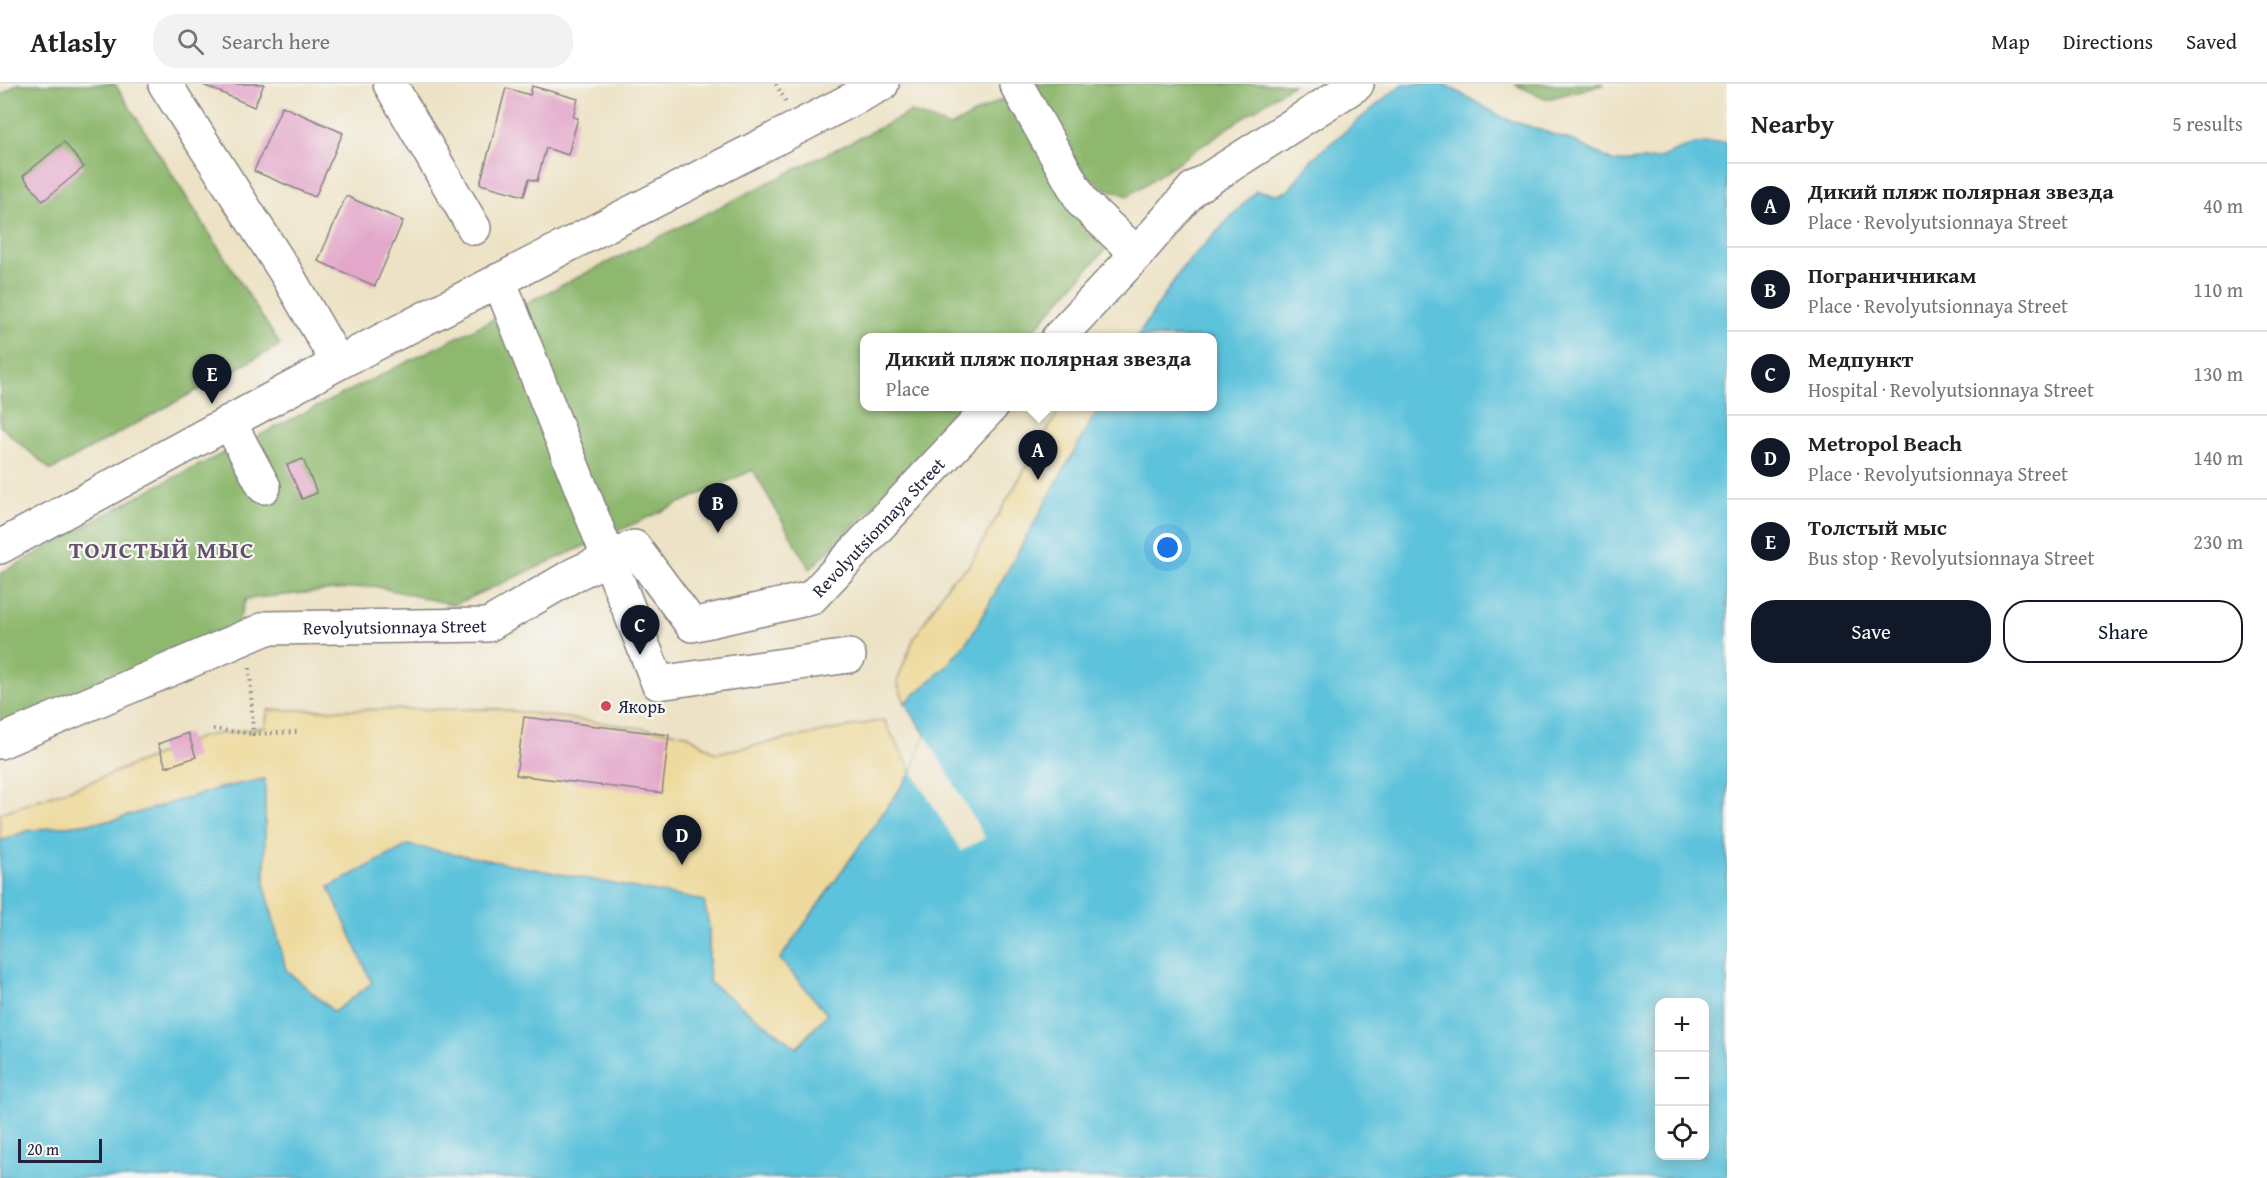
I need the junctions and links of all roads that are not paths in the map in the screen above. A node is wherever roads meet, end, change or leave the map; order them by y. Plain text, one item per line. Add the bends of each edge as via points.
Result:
1 (165, 84) edge
2 (390, 84) edge
3 (882, 84) edge
4 (1016, 84) edge
5 (1316, 84) edge
6 (1357, 84) edge
7 (474, 228) dead end
8 (1130, 248) junction
9 (499, 280) junction
10 (1062, 333) edge
11 (338, 363) junction
12 (987, 411) edge
13 (229, 422) junction
14 (172, 452) junction
15 (264, 488) dead end
16 (0, 547) edge
17 (608, 558) junction
18 (0, 565) edge
19 (849, 656) dead end
20 (0, 742) edge

1 - 11 street via 286,273
2 - 7 street
3 - 9 street
4 - 8 street via 1083,203
5 - 8 street via 1181,176
6 - 8 street via 1193,189
8 - 10 street
9 - 11 street
9 - 17 street
11 - 13 street
12 - 17 street, Revolyutsionnaya Street via 811,598 692,625 634,547
13 - 14 street
13 - 15 street
14 - 16 street
14 - 18 street via 165,475
17 - 19 street via 658,682
17 - 20 street, Revolyutsionnaya Street via 488,625 267,628

